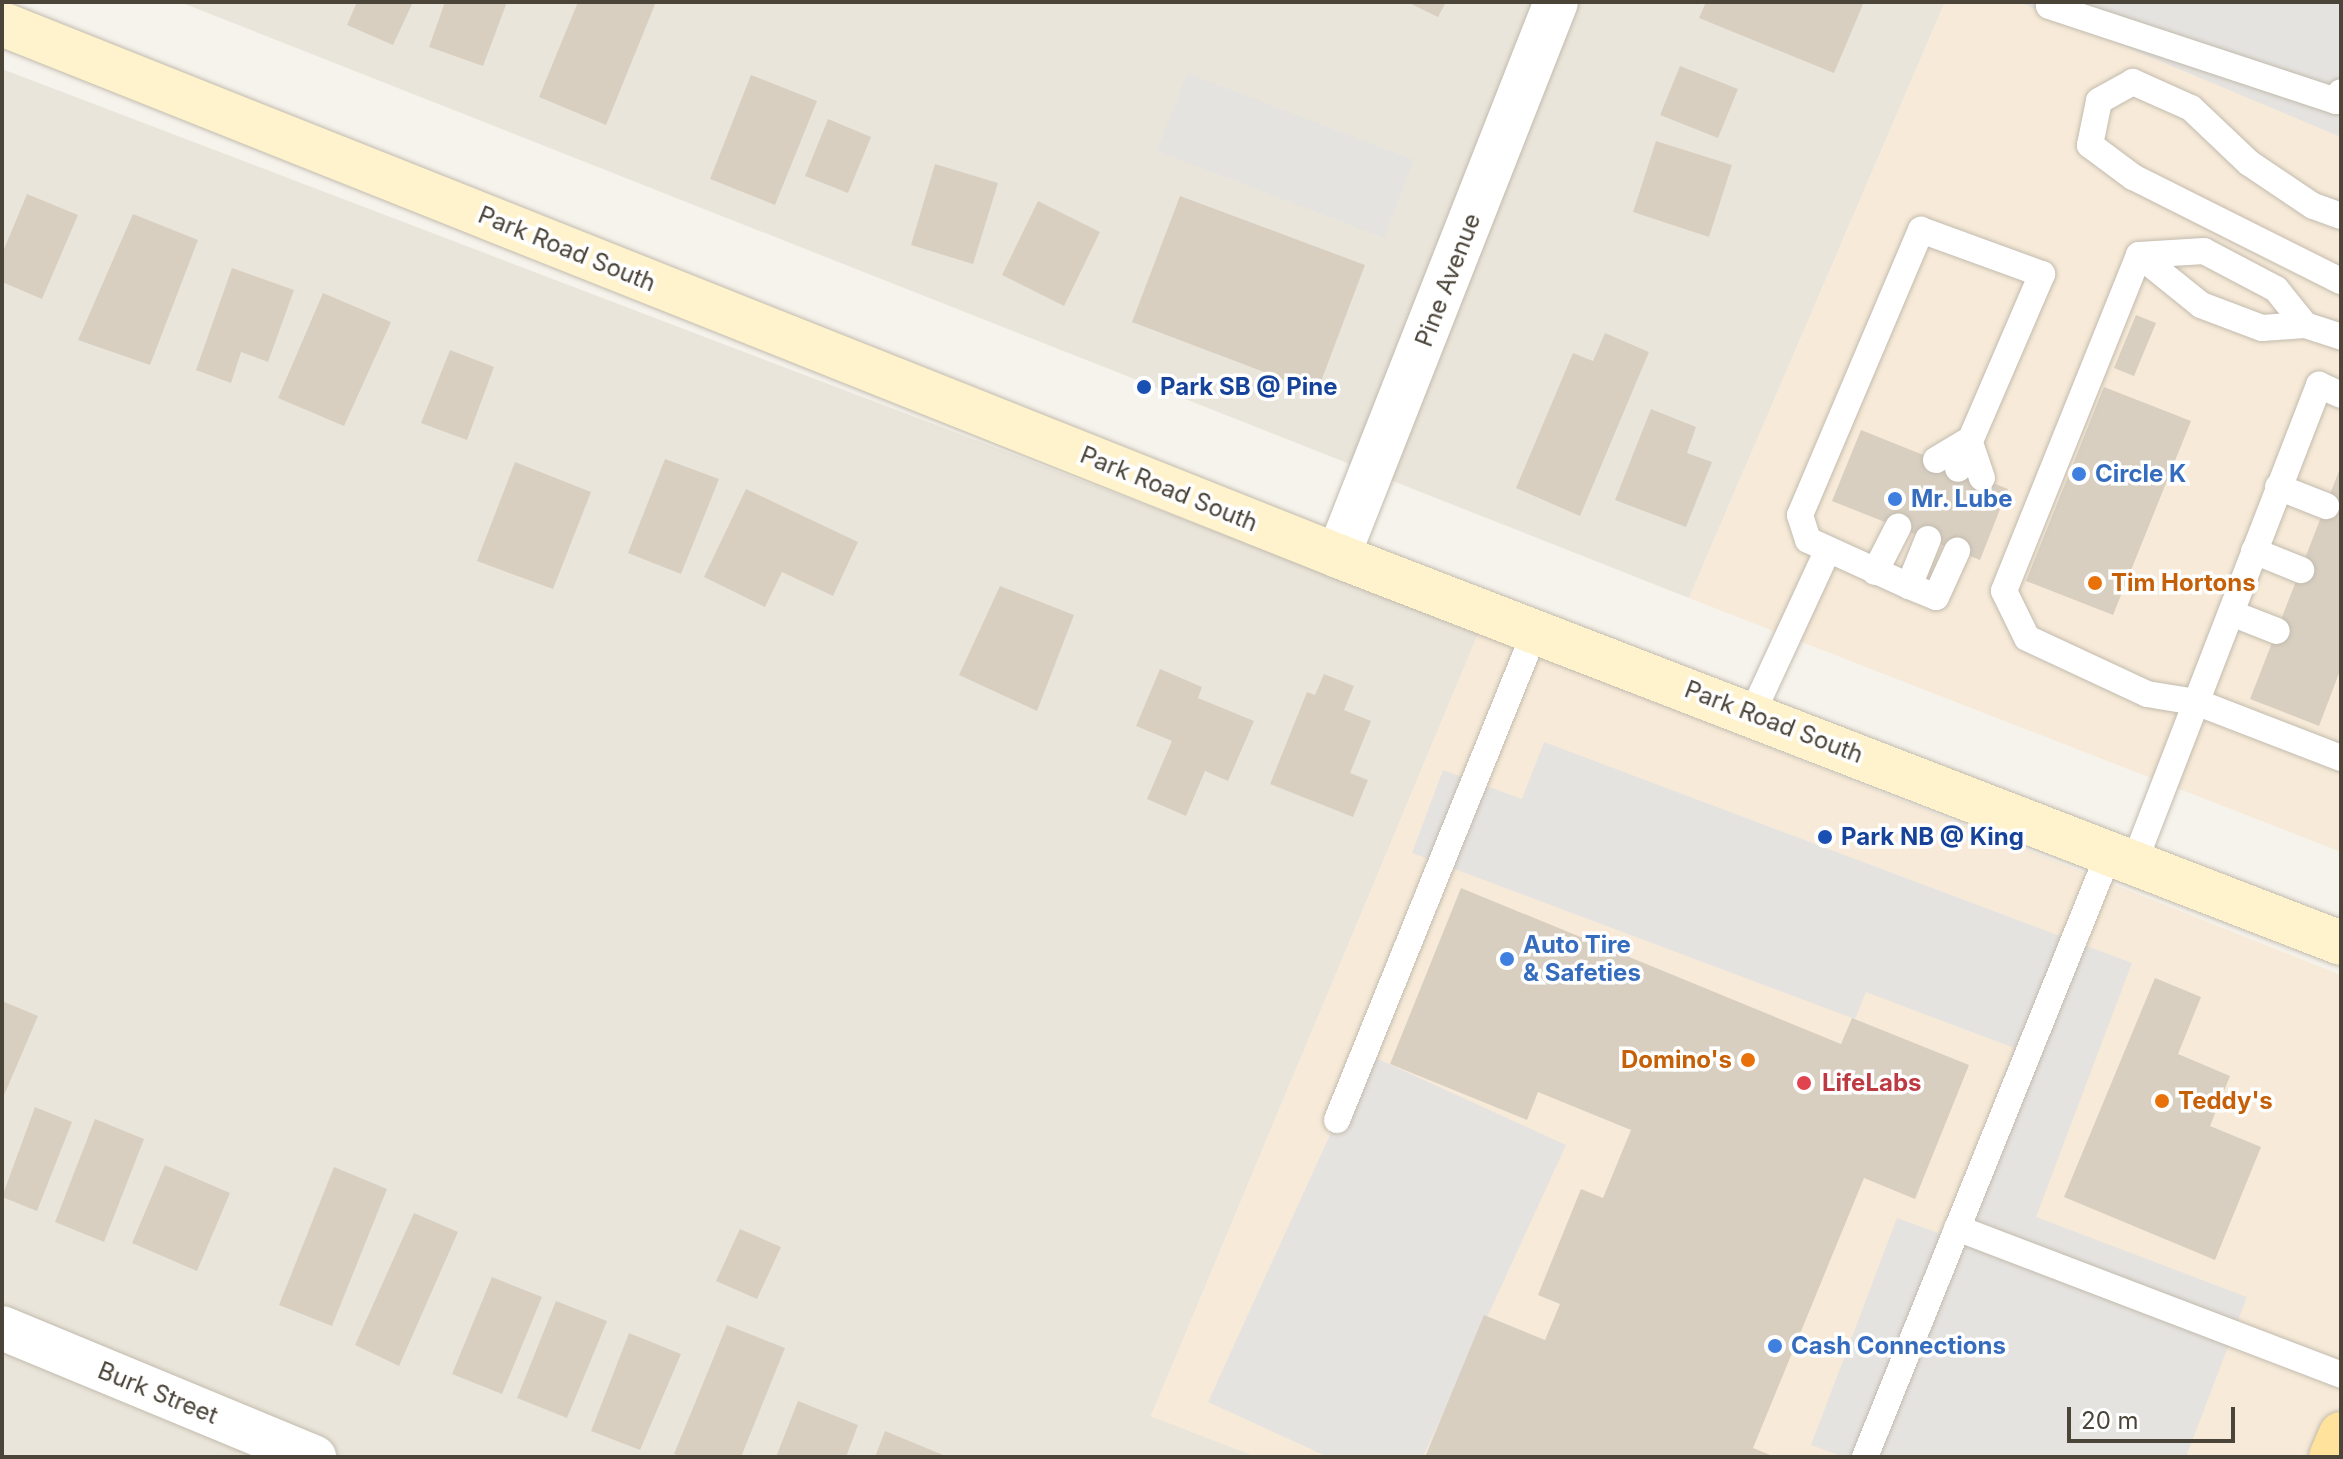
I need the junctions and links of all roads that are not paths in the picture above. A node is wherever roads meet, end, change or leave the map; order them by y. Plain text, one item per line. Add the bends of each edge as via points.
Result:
1 (1556, 2) edge
2 (2051, 2) edge
3 (2, 24) edge
4 (2341, 92) edge
5 (2341, 216) edge
6 (2139, 255) junction
7 (2341, 281) edge
8 (2305, 325) junction
9 (2341, 337) edge
10 (2341, 395) edge
11 (1959, 469) dead end
12 (2278, 487) junction
13 (2326, 506) dead end
14 (1898, 527) dead end
15 (1928, 539) dead end
16 (1957, 551) dead end
17 (2254, 551) junction
18 (1827, 552) junction
19 (1338, 556) junction
20 (2301, 570) dead end
21 (1875, 572) junction
22 (1909, 586) junction
23 (2231, 613) junction
24 (1536, 629) junction
25 (2277, 631) dead end
26 (2196, 702) junction
27 (1752, 714) junction
28 (2341, 758) edge
29 (2122, 858) junction
30 (2341, 943) edge
31 (1337, 1120) dead end
32 (1957, 1228) junction
33 (2, 1328) edge
34 (2341, 1375) edge
35 (2341, 1434) edge
36 (314, 1457) edge
37 (1865, 1457) edge
38 (2331, 1457) edge

1 - 19 street, Pine Avenue
2 - 4 lane via 2049,6 2336,101
3 - 19 main road, Park Road South
5 - 7 lane via 2313,206 2249,163 2191,108 2133,82 2099,101 2090,145 2133,177
6 - 8 lane via 2201,305 2262,328
6 - 8 lane via 2204,251 2276,289
6 - 26 lane via 2004,591 2027,638 2147,694
8 - 9 lane
10 - 12 lane via 2319,385
11 - 18 lane via 2042,274 1921,230 1800,515 1808,540
12 - 13 lane
12 - 17 lane
14 - 21 lane
15 - 22 lane
16 - 22 lane via 1936,597
17 - 20 lane
17 - 23 lane
18 - 21 lane
18 - 27 lane
19 - 24 main road, Park Road South
21 - 22 lane
23 - 25 lane
23 - 26 lane
24 - 27 main road, Park Road South
24 - 31 lane
26 - 28 lane
26 - 29 lane
27 - 29 main road, Park Road South
29 - 30 main road, Park Road South
29 - 32 lane
32 - 34 lane
32 - 37 lane
33 - 36 street, Burk Street
35 - 38 main road

